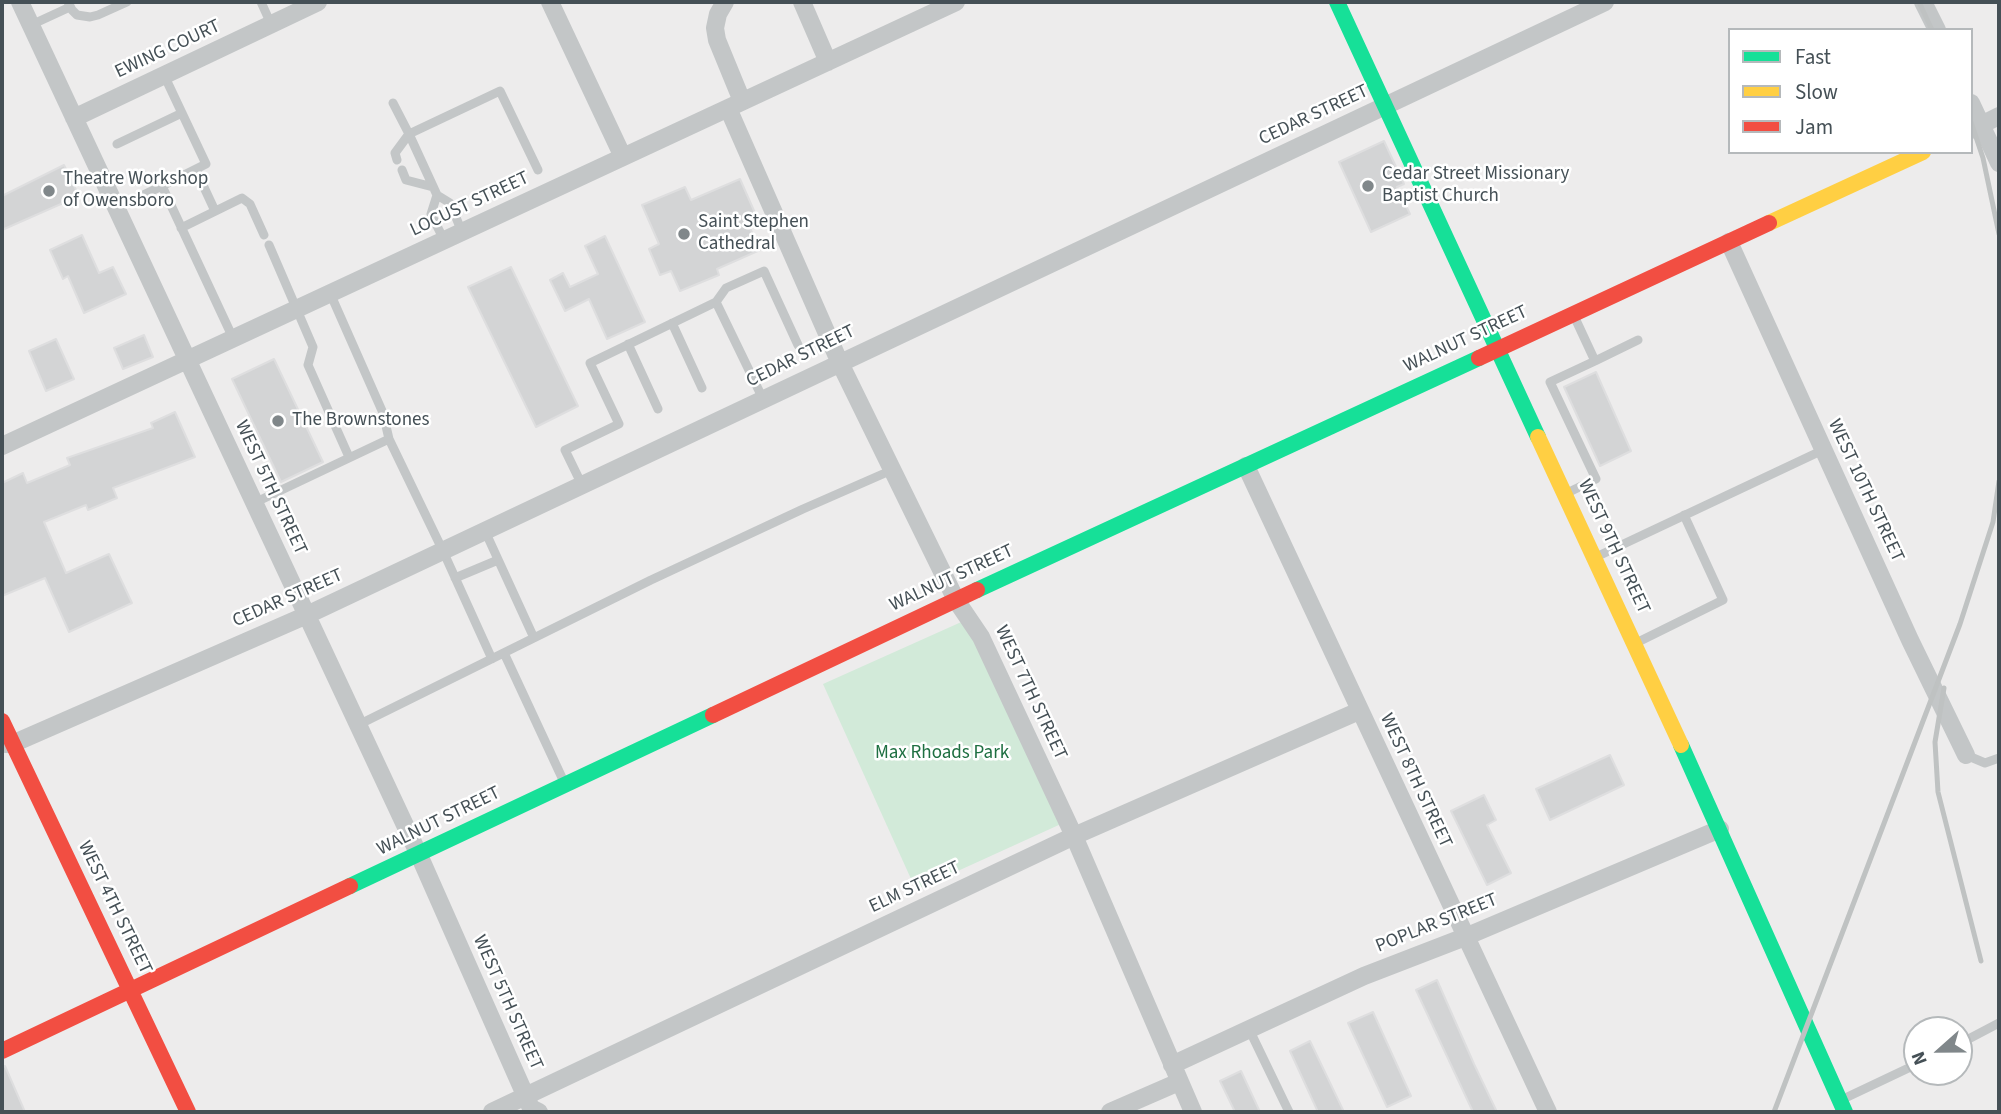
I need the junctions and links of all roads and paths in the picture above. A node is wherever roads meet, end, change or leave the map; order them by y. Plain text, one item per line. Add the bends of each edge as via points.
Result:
1 (20, 2) edge
2 (127, 2) edge
3 (261, 2) edge
4 (318, 2) edge
5 (550, 2) edge
6 (725, 2) edge
7 (802, 2) edge
8 (956, 2) edge
9 (1336, 2) edge
10 (1605, 2) edge
11 (1923, 2) edge
12 (69, 4) edge
13 (271, 24) junction
14 (31, 25) junction
15 (1936, 28) edge
16 (828, 62) junction
17 (164, 75) junction
18 (393, 103) dead end
19 (735, 105) junction
20 (1385, 105) junction
21 (182, 113) junction
22 (1999, 116) edge
23 (74, 118) junction
24 (1976, 127) edge
25 (409, 134) junction
26 (117, 144) dead end
27 (1919, 154) edge
28 (623, 157) junction
29 (397, 160) dead end
30 (1999, 163) edge
31 (196, 170) junction
32 (402, 170) dead end
33 (538, 170) dead end
34 (162, 186) junction
35 (435, 191) junction
36 (116, 208) junction
37 (215, 211) junction
38 (181, 228) junction
39 (462, 232) junction
40 (264, 235) dead end
41 (444, 240) junction
42 (1730, 242) junction
43 (269, 245) dead end
44 (330, 293) junction
45 (716, 302) junction
46 (298, 309) junction
47 (1573, 314) junction
48 (672, 323) junction
49 (233, 338) junction
50 (1638, 340) dead end
51 (628, 344) junction
52 (798, 345) dead end
53 (1497, 348) junction
54 (187, 359) junction
55 (839, 361) junction
56 (1595, 361) junction
57 (702, 388) dead end
58 (763, 399) junction
59 (658, 409) dead end
60 (388, 439) junction
61 (2, 446) edge
62 (1823, 450) junction
63 (349, 457) junction
64 (1246, 466) junction
65 (892, 470) junction
66 (582, 485) junction
67 (1565, 494) junction
68 (254, 503) junction
69 (1684, 515) junction
70 (485, 531) junction
71 (443, 551) junction
72 (1595, 558) junction
73 (498, 560) junction
74 (455, 578) junction
75 (956, 600) junction
76 (307, 615) junction
77 (534, 638) junction
78 (1634, 643) junction
79 (505, 653) junction
80 (492, 659) junction
81 (1359, 711) junction
82 (2, 721) edge
83 (358, 725) junction
84 (5, 748) edge
85 (1966, 755) joint
86 (1999, 758) edge
87 (565, 783) junction
88 (1720, 829) junction
89 (1074, 836) junction
90 (419, 855) junction
91 (1465, 937) junction
92 (131, 991) junction
93 (1999, 1024) edge
94 (1249, 1029) junction
95 (1973, 1037) edge
96 (2, 1051) edge
97 (1903, 1072) edge
98 (1176, 1074) junction
99 (532, 1107) edge
100 (1842, 1107) edge
101 (188, 1112) edge
102 (492, 1112) edge
103 (1110, 1112) edge
104 (1193, 1112) edge
105 (1289, 1112) edge
106 (1548, 1112) edge

1 - 14 street, WEST 5TH STREET
2 - 12 lane via 90,17 77,15
3 - 13 lane
4 - 13 street, EWING COURT
5 - 28 street
6 - 19 street, WEST 7TH STREET via 717,21 717,40
7 - 16 street
8 - 16 street, LOCUST STREET
9 - 20 street, WEST 9TH STREET
10 - 20 street, CEDAR STREET
11 - 15 street
12 - 14 lane
13 - 17 street, EWING COURT
14 - 23 street, WEST 5TH STREET
16 - 19 street, LOCUST STREET
17 - 21 lane
17 - 23 street, EWING COURT
18 - 25 lane
19 - 28 street, LOCUST STREET
19 - 55 street, WEST 7TH STREET
20 - 53 street, WEST 9TH STREET
20 - 55 street, CEDAR STREET
21 - 26 lane
21 - 31 lane via 206,164
22 - 24 street
23 - 36 street, WEST 5TH STREET
24 - 30 street
25 - 29 lane via 395,153
25 - 33 lane via 500,91
25 - 35 lane
27 - 42 street, WALNUT STREET
28 - 39 street, LOCUST STREET
31 - 34 lane
31 - 37 lane
32 - 35 lane via 407,180
34 - 36 lane
34 - 38 lane
35 - 39 lane via 450,203
35 - 41 lane via 431,214
36 - 54 street, WEST 5TH STREET
37 - 38 lane
37 - 40 lane via 242,198 250,204
38 - 49 lane
39 - 41 street, LOCUST STREET
41 - 44 street, LOCUST STREET
42 - 47 street, WALNUT STREET
42 - 62 street, WEST 10TH STREET
43 - 46 lane
44 - 46 street, LOCUST STREET
44 - 60 lane via 383,413
45 - 48 lane
45 - 52 lane via 726,288 764,271
45 - 58 lane
46 - 49 street, LOCUST STREET
46 - 63 lane via 313,347 308,365
47 - 53 street, WALNUT STREET
47 - 56 lane
48 - 51 lane
48 - 57 lane
49 - 54 street, LOCUST STREET
50 - 56 lane
51 - 59 lane
51 - 66 lane via 590,363 619,424 565,450
53 - 64 street, WALNUT STREET
53 - 67 street, WEST 9TH STREET
54 - 61 street, LOCUST STREET
54 - 68 street, WEST 5TH STREET
55 - 58 street, CEDAR STREET
55 - 65 street, WEST 7TH STREET
56 - 67 lane via 1550,382 1596,479
58 - 66 street, CEDAR STREET
60 - 63 lane
60 - 71 lane
62 - 69 lane
62 - 85 street, WEST 10TH STREET
63 - 68 lane
64 - 75 street, WALNUT STREET
64 - 81 street, WEST 8TH STREET
65 - 75 street, WEST 7TH STREET
65 - 77 lane
66 - 70 street, CEDAR STREET
67 - 72 street, WEST 9TH STREET
68 - 76 street, WEST 5TH STREET
69 - 72 lane
69 - 78 lane via 1723,600
70 - 71 street, CEDAR STREET
70 - 73 lane
71 - 74 lane
71 - 76 street, CEDAR STREET
72 - 78 street, WEST 9TH STREET
73 - 74 lane
73 - 77 lane
74 - 80 lane
75 - 87 street, WALNUT STREET
75 - 89 street, WEST 7TH STREET via 981,637
76 - 83 street, WEST 5TH STREET
76 - 84 street, CEDAR STREET
77 - 79 lane
78 - 88 street, WEST 9TH STREET
79 - 80 lane
79 - 87 lane
80 - 83 lane
81 - 89 street, ELM STREET
81 - 91 street, WEST 8TH STREET
82 - 84 street, WEST 4TH STREET
83 - 90 street, WEST 5TH STREET
84 - 92 street, WEST 4TH STREET
85 - 86 lane via 1985,763
87 - 90 street, WALNUT STREET
88 - 91 street, POPLAR STREET
88 - 100 street, WEST 9TH STREET
89 - 98 street, WEST 7TH STREET
89 - 99 street, ELM STREET
90 - 92 street, WALNUT STREET
90 - 99 street, WEST 5TH STREET
91 - 94 street, POPLAR STREET via 1364,976
91 - 106 street, WEST 8TH STREET
92 - 96 street, WALNUT STREET
92 - 101 street, WEST 4TH STREET
93 - 95 lane
94 - 98 street, POPLAR STREET
94 - 105 lane
97 - 100 lane
98 - 103 street, POPLAR STREET
98 - 104 street, WEST 7TH STREET
99 - 102 street, ELM STREET

